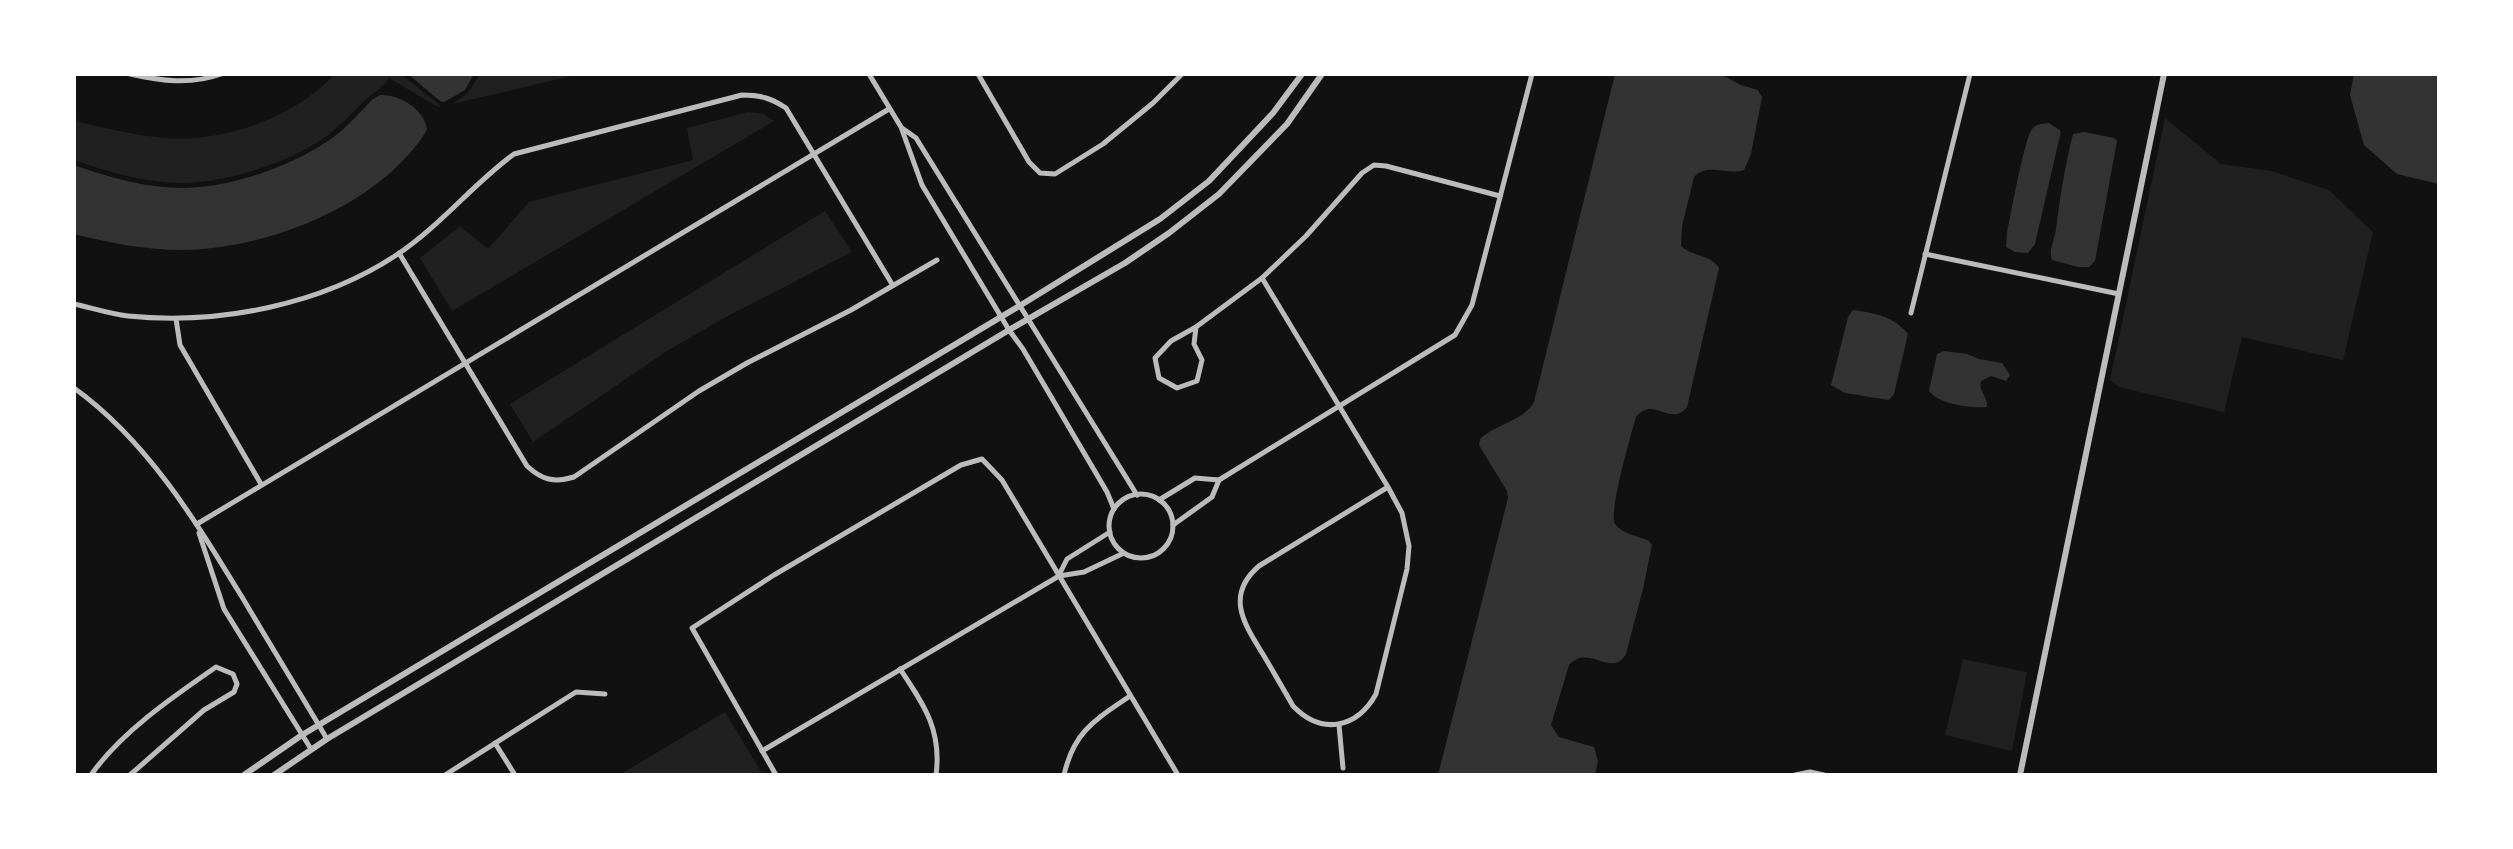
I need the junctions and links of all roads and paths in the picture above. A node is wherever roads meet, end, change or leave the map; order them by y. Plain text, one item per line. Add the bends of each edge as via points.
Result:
1 (130, 74) edge
2 (221, 74) edge
3 (869, 74) edge
4 (978, 74) edge
5 (1182, 74) edge
6 (1302, 74) edge
7 (1322, 74) edge
8 (1532, 74) edge
9 (1970, 74) edge
10 (2163, 74) edge
11 (889, 109) junction
12 (901, 127) junction
13 (814, 153) junction
14 (1500, 196) junction
15 (399, 253) junction
16 (1925, 254) junction
17 (937, 260) dead end
18 (1262, 278) junction
19 (892, 284) junction
20 (2120, 295) junction
21 (74, 304) edge
22 (1021, 305) junction
23 (1911, 313) dead end
24 (1001, 316) junction
25 (176, 319) junction
26 (1029, 319) junction
27 (1196, 327) junction
28 (1009, 330) junction
29 (465, 362) junction
30 (74, 388) edge
31 (1339, 407) junction
32 (740, 473) junction
33 (1219, 480) junction
34 (261, 484) junction
35 (748, 487) junction
36 (1388, 487) junction
37 (1137, 495) junction
38 (1159, 500) junction
39 (1114, 509) junction
40 (197, 524) junction
41 (1173, 525) junction
42 (1110, 532) junction
43 (1124, 553) junction
44 (1059, 576) junction
45 (900, 669) junction
46 (605, 694) dead end
47 (1130, 696) junction
48 (319, 725) junction
49 (1339, 725) junction
50 (302, 735) junction
51 (327, 739) junction
52 (495, 743) junction
53 (311, 749) junction
54 (762, 751) junction
55 (1343, 768) dead end
56 (91, 775) edge
57 (130, 775) edge
58 (244, 775) edge
59 (274, 775) edge
60 (445, 775) edge
61 (515, 775) edge
62 (776, 775) edge
63 (936, 775) edge
64 (1064, 775) edge
65 (1178, 775) edge
66 (1795, 775) edge
67 (1824, 775) edge
68 (2020, 775) edge

1 - 2 street via 188,81
3 - 11 street
4 - 5 street via 1029,162 1040,173 1055,174 1103,144
6 - 22 street via 1209,181 1160,219
7 - 26 street via 1287,124 1219,194 1125,263
8 - 14 street
9 - 16 street
10 - 20 street
11 - 12 street
11 - 13 street
12 - 22 street via 916,138
12 - 24 street via 922,185
13 - 15 street via 786,108 774,99 742,95 514,154
13 - 19 street
13 - 29 street
14 - 18 street via 1374,165
14 - 31 street via 1472,305 1455,335
15 - 25 street via 313,296 255,312
15 - 29 street
16 - 20 street
16 - 23 street
17 - 19 street
18 - 27 street
18 - 31 street
19 - 29 street via 699,391 563,481 549,481 527,466
20 - 68 street
21 - 25 street via 125,316
22 - 24 street
22 - 26 street
24 - 28 street
24 - 32 street
25 - 34 street via 180,345
26 - 28 street
26 - 37 street
27 - 27 street via 1194,344 1202,360 1197,381 1177,388 1159,378 1155,358
28 - 35 street
28 - 39 street
29 - 34 street
30 - 40 street via 123,430
31 - 33 street
31 - 36 street
32 - 35 street
32 - 48 street
33 - 38 street via 1195,478
33 - 41 street via 1212,497
34 - 40 street
35 - 51 street
36 - 49 street via 1402,513 1409,546 1407,569 1376,694 1358,717
36 - 49 street via 1259,566 1240,595 1243,622 1293,706 1312,721
37 - 38 street
37 - 39 street
38 - 41 street
39 - 42 street
40 - 48 street
40 - 50 street via 224,609
41 - 43 street via 1168,544 1152,556
42 - 43 street
42 - 44 street via 1067,559
43 - 44 street via 1084,572
44 - 45 street
44 - 47 street
44 - 54 street via 1002,480 982,459 961,465 774,575 692,628
45 - 54 street
45 - 63 street via 935,734
46 - 52 street via 576,692
47 - 64 street via 1088,726 1069,754
47 - 65 street
48 - 50 street
48 - 51 street
49 - 55 street
50 - 53 street
50 - 58 street
51 - 53 street
52 - 60 street
52 - 61 street
53 - 59 street
54 - 62 street
56 - 57 street via 172,698 216,667 233,674 234,692 204,710
66 - 67 street

